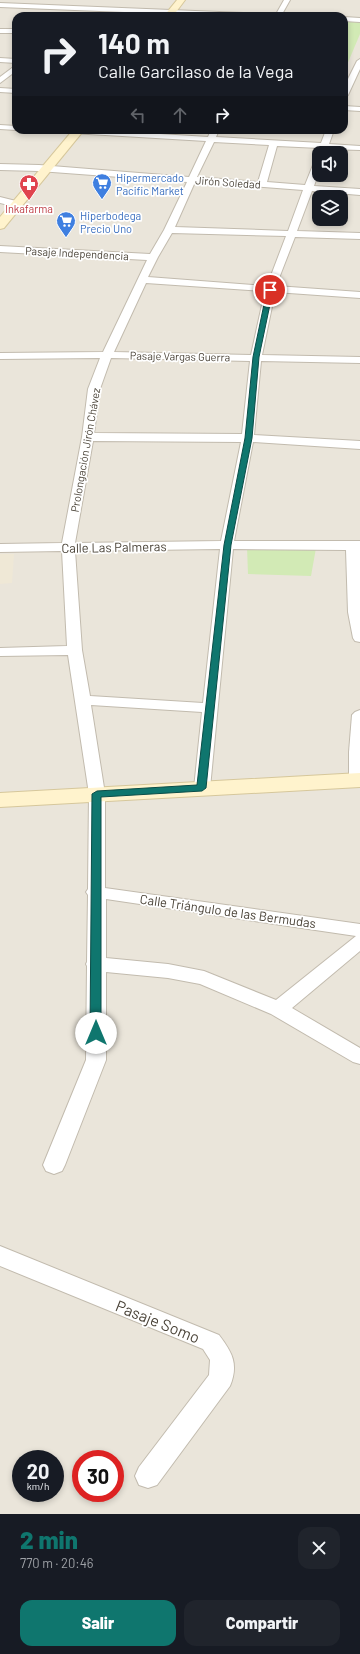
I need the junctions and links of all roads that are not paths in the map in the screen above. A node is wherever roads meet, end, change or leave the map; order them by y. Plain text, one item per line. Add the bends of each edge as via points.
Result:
1 (84, 0) edge
2 (181, 0) edge
3 (187, 0) edge
4 (287, 0) edge
5 (0, 5) edge
6 (76, 8) junction
7 (72, 12) edge
8 (140, 12) edge
9 (173, 12) edge
10 (174, 12) edge
11 (280, 12) edge
12 (348, 19) edge
13 (360, 20) edge
14 (0, 31) edge
15 (12, 31) edge
16 (0, 60) edge
17 (12, 61) edge
18 (360, 61) edge
19 (12, 70) edge
20 (357, 76) edge
21 (0, 81) edge
22 (348, 89) edge
23 (0, 90) edge
24 (12, 91) edge
25 (348, 108) edge
26 (360, 109) edge
27 (0, 128) edge
28 (12, 128) edge
29 (71, 134) edge
30 (177, 134) edge
31 (329, 134) edge
32 (212, 135) edge
33 (274, 143) junction
34 (324, 146) edge
35 (312, 148) edge
36 (348, 148) edge
37 (360, 148) edge
38 (0, 166) edge
39 (43, 168) junction
40 (312, 178) edge
41 (192, 179) junction
42 (262, 184) junction
43 (308, 188) junction
44 (360, 192) edge
45 (9, 202) edge
46 (0, 214) edge
47 (0, 224) edge
48 (169, 230) junction
49 (291, 233) junction
50 (360, 236) edge
51 (0, 249) edge
52 (153, 256) junction
53 (143, 280) junction
54 (270, 290) junction
55 (360, 294) edge
56 (107, 355) junction
57 (0, 356) edge
58 (256, 357) junction
59 (360, 360) edge
60 (88, 437) junction
61 (248, 438) junction
62 (360, 445) edge
63 (227, 545) junction
64 (356, 546) edge
65 (68, 547) junction
66 (0, 548) edge
67 (360, 638) edge
68 (75, 650) junction
69 (0, 652) edge
70 (83, 700) junction
71 (210, 708) junction
72 (360, 715) edge
73 (359, 780) edge
74 (202, 788) junction
75 (97, 794) junction
76 (0, 800) edge
77 (95, 892) junction
78 (360, 930) edge
79 (360, 941) edge
80 (95, 964) junction
81 (278, 1009) junction
82 (360, 1057) edge
83 (54, 1165) dead end
84 (0, 1256) edge
85 (148, 1476) dead end

1 - 6 street
2 - 9 main road
3 - 10 main road
4 - 11 street
5 - 6 street
6 - 7 street
6 - 8 street
12 - 13 street
14 - 15 street
16 - 17 street
18 - 20 street
19 - 21 street
20 - 22 street
23 - 24 street
25 - 26 street
27 - 28 street
29 - 39 main road
30 - 32 street
31 - 34 street
32 - 33 street
32 - 41 street, Prolongación Jirón Chávez
33 - 35 street
33 - 42 street
36 - 37 street
38 - 39 street, Jirón Soledad
39 - 41 street, Jirón Soledad
39 - 45 main road
40 - 43 street
41 - 42 street, Jirón Soledad
41 - 48 street, Prolongación Jirón Chávez
42 - 43 street, Jirón Soledad
43 - 44 street, Jirón Soledad
43 - 49 street
45 - 46 main road
45 - 47 main road
48 - 49 street
48 - 52 street, Prolongación Jirón Chávez
49 - 50 street
49 - 54 street
51 - 52 street, Pasaje Independencia
52 - 53 street, Prolongación Jirón Chávez
53 - 54 street
53 - 56 street, Prolongación Jirón Chávez
54 - 55 street
54 - 58 street
56 - 57 street, Pasaje Vargas Guerra
56 - 58 street, Pasaje Vargas Guerra
56 - 60 street, Prolongación Jirón Chávez via 94,389
58 - 59 street, Pasaje Vargas Guerra
58 - 61 street
60 - 61 street
60 - 65 street, Prolongación Jirón Chávez
61 - 62 street
61 - 63 street
63 - 64 street, Calle Las Palmeras
63 - 65 street, Calle Las Palmeras
63 - 71 street
64 - 67 street via 355,612
65 - 66 street, Calle Las Palmeras
65 - 68 street, Prolongación Jirón Chávez
68 - 69 street
68 - 70 street, Prolongación Jirón Chávez
70 - 71 street
70 - 75 street, Prolongación Jirón Chávez
71 - 74 street
72 - 73 street via 357,752
73 - 74 main road
74 - 75 main road
75 - 76 main road
75 - 77 street, Prolongación Jirón Chávez
77 - 78 street, Calle Triángulo de las Bermudas
77 - 80 street, Prolongación Jirón Chávez
79 - 81 street
80 - 81 street via 168,971 204,978
80 - 83 street, Prolongación Jirón Chávez via 96,1060
81 - 82 street
84 - 85 street, Pasaje Somo via 211,1342 222,1358 221,1378

